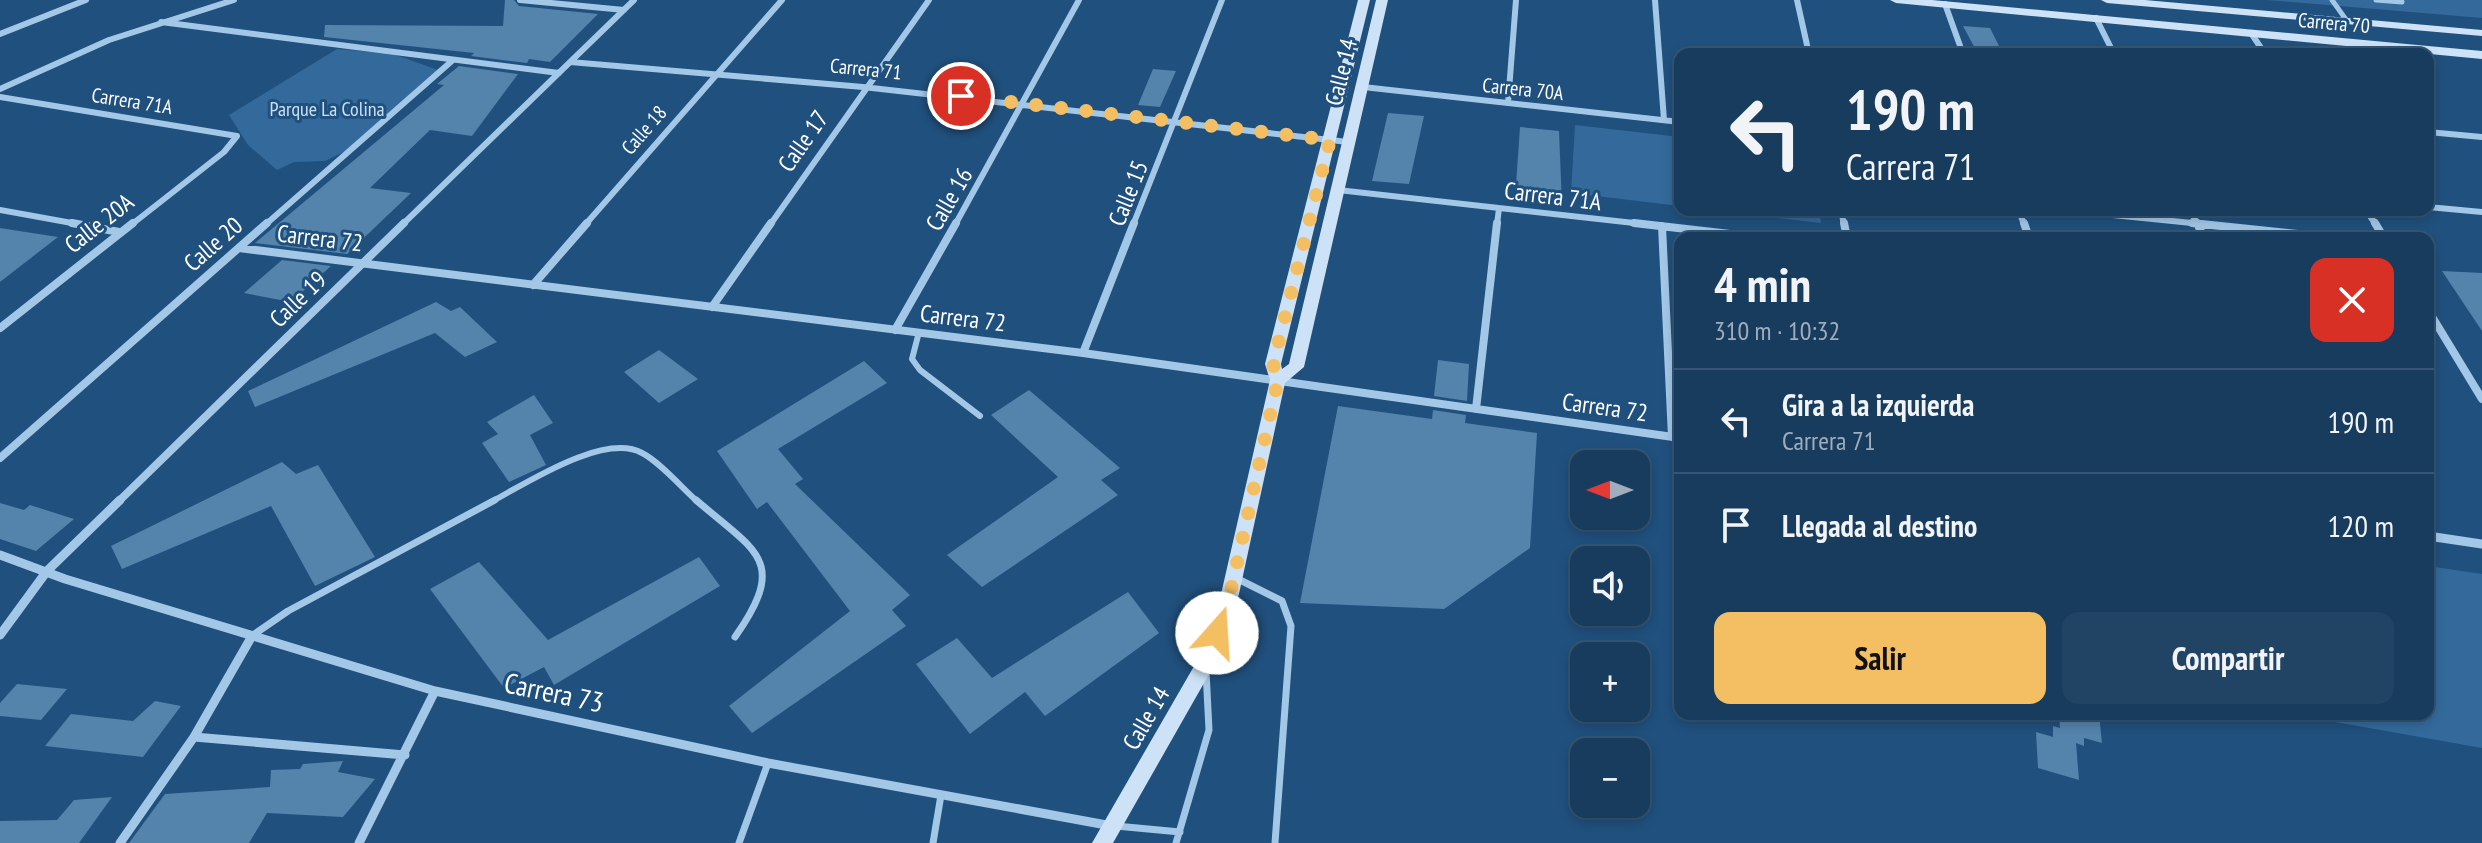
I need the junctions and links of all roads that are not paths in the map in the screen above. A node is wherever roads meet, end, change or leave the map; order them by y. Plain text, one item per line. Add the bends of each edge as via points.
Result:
1 (86, 0) edge
2 (234, 0) edge
3 (520, 0) edge
4 (634, 0) edge
5 (782, 0) edge
6 (929, 0) edge
7 (1079, 0) edge
8 (1222, 0) edge
9 (1364, 0) edge
10 (1382, 0) edge
11 (1516, 0) edge
12 (1655, 0) edge
13 (1797, 0) edge
14 (1896, 0) edge
15 (2107, 0) edge
16 (2332, 0) edge
17 (2376, 0) edge
18 (2402, 2) dead end
19 (1945, 4) junction
20 (624, 10) junction
21 (2096, 18) junction
22 (2347, 21) junction
23 (161, 22) junction
24 (2251, 33) junction
25 (2482, 33) edge
26 (0, 34) edge
27 (1808, 48) edge
28 (1961, 48) edge
29 (2111, 48) edge
30 (2261, 48) edge
31 (2408, 48) edge
32 (2434, 50) edge
33 (2482, 55) edge
34 (453, 60) junction
35 (570, 62) junction
36 (719, 71) junction
37 (559, 73) junction
38 (866, 85) junction
39 (1363, 87) junction
40 (0, 89) edge
41 (0, 97) edge
42 (1025, 103) junction
43 (1508, 103) junction
44 (1664, 120) junction
45 (1176, 121) junction
46 (1674, 121) edge
47 (2434, 133) edge
48 (2482, 137) edge
49 (1330, 140) junction
50 (1348, 142) junction
51 (224, 152) joint
52 (1338, 190) junction
53 (1499, 208) junction
54 (2434, 208) edge
55 (0, 210) edge
56 (2482, 212) edge
57 (2120, 216) edge
58 (2193, 216) edge
59 (2197, 224) junction
60 (1662, 226) junction
61 (119, 232) junction
62 (1714, 232) edge
63 (2201, 232) edge
64 (2276, 232) edge
65 (239, 248) junction
66 (363, 263) junction
67 (533, 285) junction
68 (712, 307) junction
69 (2434, 320) edge
70 (1, 325) edge
71 (895, 330) junction
72 (919, 332) junction
73 (1083, 353) junction
74 (1278, 380) junction
75 (2482, 399) edge
76 (1674, 407) edge
77 (1476, 409) junction
78 (980, 416) dead end
79 (1674, 437) edge
80 (0, 458) edge
81 (2434, 537) edge
82 (2482, 544) edge
83 (0, 555) edge
84 (47, 571) junction
85 (1234, 577) junction
86 (0, 635) edge
87 (252, 636) junction
88 (735, 637) dead end
89 (1205, 663) junction
90 (435, 691) junction
91 (194, 737) junction
92 (405, 755) junction
93 (768, 763) junction
94 (941, 795) junction
95 (1112, 826) junction
96 (1180, 832) junction
97 (120, 843) edge
98 (359, 843) edge
99 (739, 843) edge
100 (933, 843) edge
101 (1102, 843) edge
102 (1176, 843) edge
103 (1275, 843) edge

1 - 26 street
2 - 23 street
3 - 20 street
4 - 20 street, Calle 19
5 - 36 street, Calle 18
6 - 38 street, Calle 17
7 - 42 street, Calle 16
8 - 45 street, Calle 15
9 - 49 street, Calle 14
10 - 39 street, Calle 14
11 - 43 street
12 - 44 street
13 - 27 street
14 - 19 street, Carrera 70
15 - 22 street, Carrera 70
16 - 22 lane
17 - 18 lane
19 - 21 street, Carrera 70
19 - 28 street
20 - 35 street, Calle 19
21 - 24 street, Carrera 70
21 - 29 street
22 - 25 street, Carrera 70
23 - 34 street
23 - 40 street
24 - 30 street
24 - 31 street, Carrera 70
32 - 33 street, Carrera 70
34 - 37 street
34 - 65 street, Calle 20
35 - 36 street, Carrera 71
35 - 37 street, Calle 19
36 - 38 street, Carrera 71
36 - 67 street, Calle 18
37 - 66 street, Calle 19
38 - 42 street, Carrera 71
38 - 68 street, Calle 17
39 - 43 street, Carrera 70A
39 - 50 street, Calle 14
41 - 51 street, Carrera 71A via 234,134 236,141
42 - 45 street, Carrera 71
42 - 71 street, Calle 16
43 - 44 street, Carrera 70A
44 - 46 street, Carrera 70A
45 - 49 street, Carrera 71
45 - 73 street, Calle 15
47 - 48 street
49 - 50 street, Carrera 71
49 - 74 street, Calle 14 via 1273,364
50 - 52 street, Calle 14
51 - 61 street, Calle 20A
52 - 53 street, Carrera 71A
52 - 74 street, Calle 14 via 1296,367
53 - 60 street, Carrera 71A
53 - 77 street
54 - 56 street
55 - 61 street
57 - 59 street
58 - 59 street
59 - 63 street
59 - 64 street
60 - 62 street, Carrera 71A
60 - 76 street
61 - 70 street, Calle 20A
65 - 66 street, Carrera 72
65 - 80 street, Calle 20
66 - 67 street, Carrera 72
66 - 84 street, Calle 19
67 - 68 street, Carrera 72
68 - 71 street, Carrera 72
69 - 75 street
71 - 72 street, Carrera 72
72 - 73 street, Carrera 72
72 - 78 lane via 912,359
73 - 74 street, Carrera 72
74 - 77 street, Carrera 72
74 - 85 street, Calle 14
77 - 79 street, Carrera 72
81 - 82 street
83 - 84 street, Carrera 73
84 - 86 street, Calle 19
84 - 87 street, Carrera 73
85 - 89 street, Calle 14
85 - 103 lane via 1282,601 1291,626
87 - 88 lane via 288,611 576,457 622,448 641,452 753,550 765,569 763,595
87 - 90 street, Carrera 73
87 - 91 street
89 - 95 street, Calle 14
89 - 96 lane via 1209,730
90 - 92 street
90 - 93 street, Carrera 73
91 - 92 street
91 - 97 street
92 - 98 street
93 - 94 street, Carrera 73
93 - 99 lane
94 - 95 street, Carrera 73
94 - 100 lane
95 - 96 lane
95 - 101 street, Calle 14
96 - 102 lane

